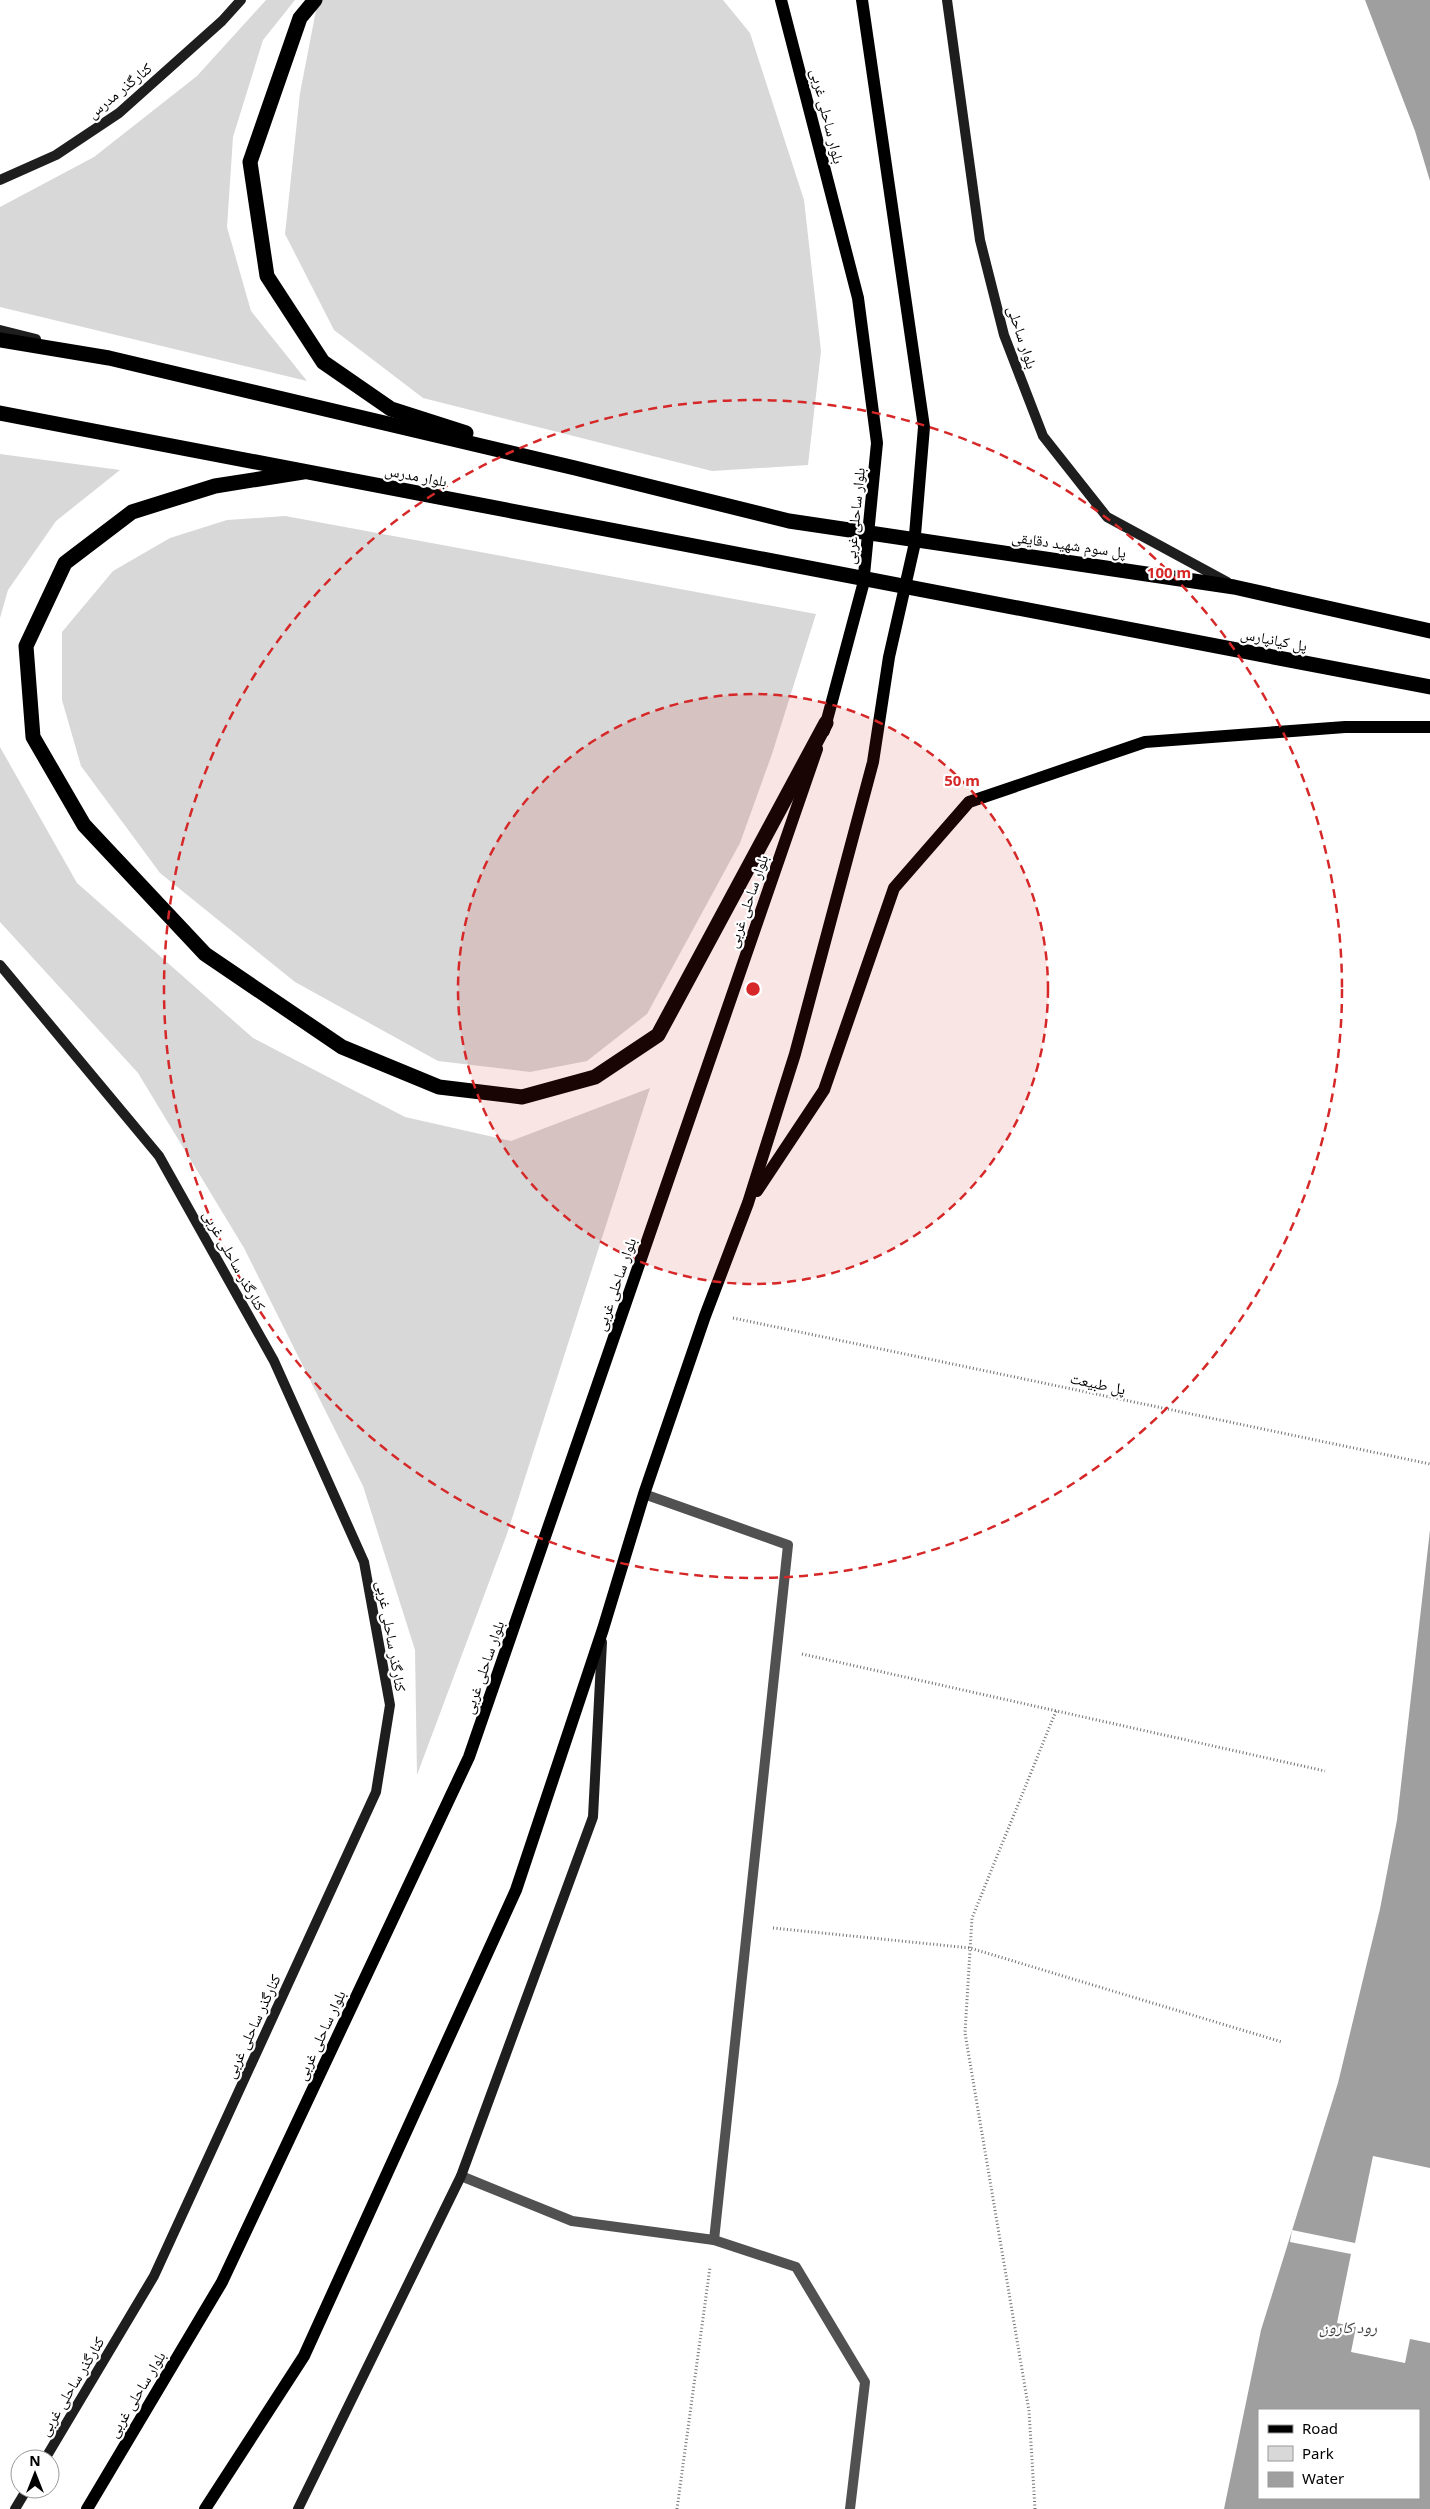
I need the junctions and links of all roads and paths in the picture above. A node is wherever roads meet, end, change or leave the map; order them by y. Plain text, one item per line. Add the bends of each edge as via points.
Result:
1 (241, 0) edge
2 (315, 0) edge
3 (781, 0) edge
4 (862, 0) edge
5 (947, 0) edge
6 (0, 180) edge
7 (0, 330) edge
8 (0, 340) edge
9 (109, 358) junction
10 (0, 413) edge
11 (575, 468) junction
12 (303, 472) junction
13 (1234, 586) junction
14 (1112, 625) joint
15 (1430, 632) edge
16 (1430, 687) edge
17 (826, 723) junction
18 (1430, 727) edge
19 (0, 965) edge
20 (748, 1203) junction
21 (741, 1318) dead end
22 (1430, 1464) edge
23 (644, 1494) junction
24 (603, 1629) junction
25 (777, 1648) junction
26 (1056, 1711) junction
27 (1326, 1771) dead end
28 (747, 1925) junction
29 (970, 1948) junction
30 (1282, 2042) dead end
31 (461, 2176) junction
32 (714, 2240) junction
33 (51, 2449) edge
34 (87, 2509) edge
35 (205, 2509) edge
36 (298, 2509) edge
37 (677, 2509) edge
38 (850, 2509) edge
39 (1035, 2509) edge

1 - 6 street, کنارگذر مدرس via 119,113 56,155
2 - 11 highway via 300,18 250,162 267,276 323,362 391,409
3 - 17 main road, بلوار ساحلی غربی via 858,298 877,443 863,585
4 - 20 main road via 924,427 914,547 889,657 874,762 795,1054
5 - 13 street, بلوار ساحلی via 980,240 1004,335 1043,436 1107,517
7 - 9 street
8 - 9 highway
9 - 11 highway
10 - 12 highway, بلوار مدرس
11 - 13 highway, پل سوم شهید دقایقی via 789,520
12 - 14 highway, بلوار مدرس
12 - 17 highway via 215,486 132,512 65,563 26,646 33,737 84,825 205,954 342,1047 439,1087 522,1097 595,1077 658,1035
13 - 15 highway, پل سوم شهید دقایقی
14 - 16 highway, پل کیانپارس
17 - 34 main road, بلوار ساحلی غربی via 469,1757 222,2282
18 - 20 main road via 1344,727 1146,742 969,802 894,888 824,1090
19 - 33 street, کنارگذر ساحلی غربی via 159,1156 274,1361 364,1562 390,1705 376,1792 368,1810 154,2276
20 - 23 main road
21 - 22 path, پل طبیعت
23 - 24 main road
23 - 25 street via 788,1545
24 - 31 street via 592,1817
24 - 35 main road via 508,1908 304,2356
25 - 26 path
25 - 28 street
26 - 27 path
26 - 29 path via 972,1918
28 - 29 path
28 - 32 street
29 - 30 path
29 - 39 path via 965,2033 1029,2411
31 - 32 street via 572,2222
31 - 36 street
32 - 37 path
32 - 38 street via 796,2267 865,2382

